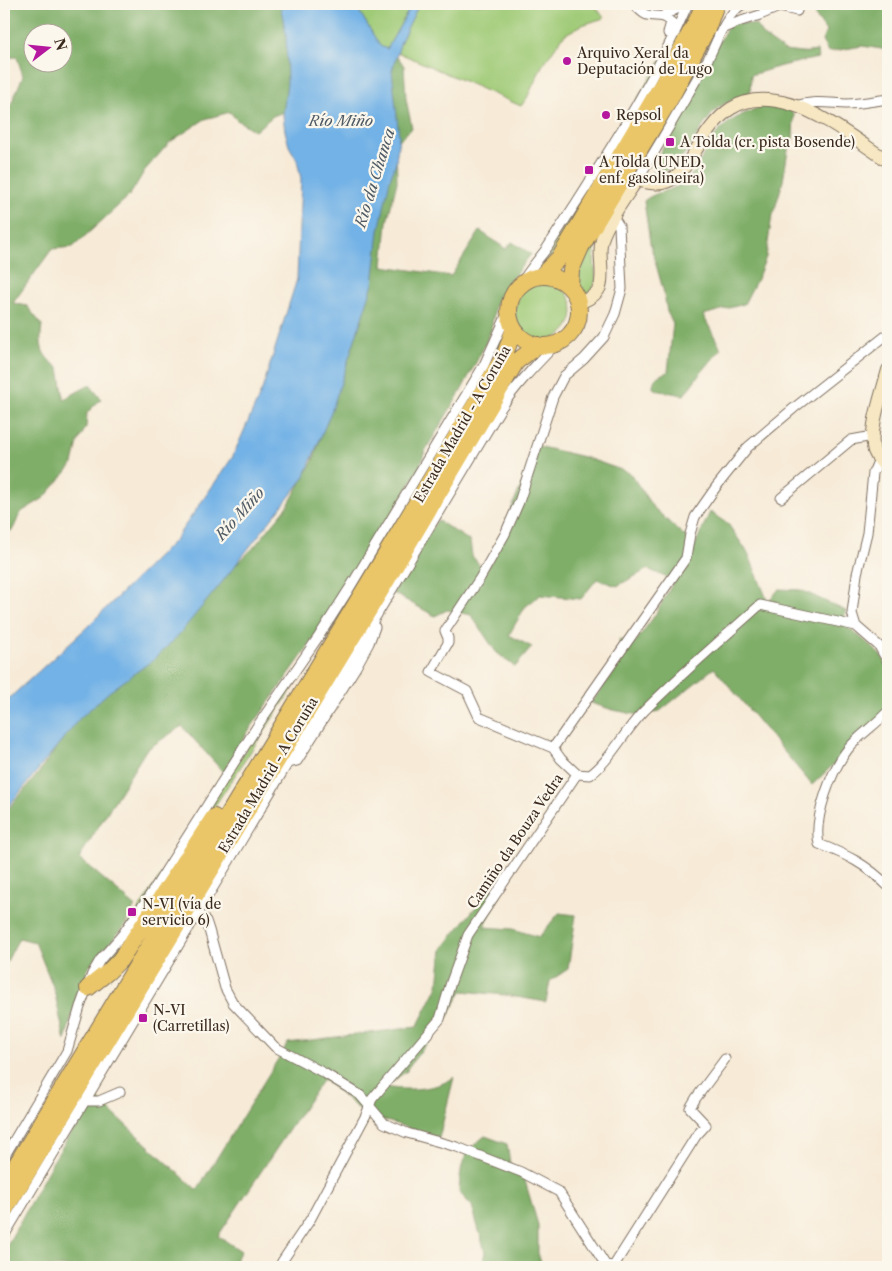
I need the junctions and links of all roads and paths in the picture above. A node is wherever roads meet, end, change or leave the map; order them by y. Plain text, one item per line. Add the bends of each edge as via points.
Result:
1 (634, 4) edge
2 (686, 4) edge
3 (704, 4) edge
4 (716, 4) edge
5 (742, 4) edge
6 (797, 11) dead end
7 (662, 16) junction
8 (722, 30) junction
9 (675, 34) junction
10 (888, 99) edge
11 (795, 106) junction
12 (888, 162) edge
13 (637, 180) junction
14 (614, 218) junction
15 (541, 276) junction
16 (520, 285) junction
17 (570, 287) junction
18 (578, 303) junction
19 (509, 310) junction
20 (514, 328) junction
21 (888, 334) edge
22 (556, 344) junction
23 (538, 345) junction
24 (888, 370) edge
25 (873, 436) junction
26 (879, 459) junction
27 (888, 469) edge
28 (780, 498) dead end
29 (856, 626) junction
30 (884, 646) edge
31 (888, 662) edge
32 (317, 666) junction
33 (888, 711) edge
34 (553, 748) junction
35 (577, 774) junction
36 (888, 886) edge
37 (198, 912) junction
38 (88, 988) junction
39 (725, 1059) dead end
40 (120, 1092) dead end
41 (85, 1101) junction
42 (369, 1107) junction
43 (4, 1157) edge
44 (4, 1185) edge
45 (4, 1210) edge
46 (4, 1236) edge
47 (279, 1267) edge
48 (614, 1267) edge

1 - 7 street via 648,15
2 - 7 street
2 - 9 street
3 - 15 highway via 663,83 563,252
4 - 17 highway via 670,99 581,247 571,270
5 - 8 street
6 - 8 street via 779,7
7 - 9 street via 671,22 668,33
8 - 13 street
9 - 16 street via 608,151
10 - 11 street via 847,104 806,102
11 - 12 street via 827,122
11 - 13 street via 762,100 734,106 706,132 685,167 675,177 666,183 656,184
13 - 14 street
14 - 18 street via 601,242 599,289 595,295
14 - 34 street, Camiño da Bouza Vedra via 619,226 622,289 615,314 604,337 564,376 552,398 519,502 505,534 445,631 448,643 431,672 468,690 479,717
15 - 16 highway
15 - 17 highway via 557,278
16 - 19 highway via 514,292
17 - 18 highway
18 - 22 highway via 577,323 565,339
19 - 20 highway, Estrada Madrid - A Coruña
19 - 38 street via 484,365 320,636 122,935 100,960
20 - 23 highway, Estrada Madrid - A Coruña via 528,342
20 - 32 highway, Estrada Madrid - A Coruña via 505,354
21 - 34 street via 794,408 742,454 695,518 686,558
22 - 23 highway
22 - 37 street via 530,370 501,408
23 - 45 highway, Estrada Madrid - A Coruña via 516,362
24 - 25 street
25 - 26 street
25 - 28 street via 851,440
26 - 27 street
26 - 29 street via 873,473 857,574 852,612
29 - 30 street
29 - 35 street via 760,605 642,712 600,768 590,775
30 - 31 street
32 - 38 highway via 120,960
32 - 44 highway, Estrada Madrid - A Coruña
33 - 36 street via 849,747 834,769 823,800 817,835 819,844 850,856
34 - 35 street, Camiño da Bouza Vedra
35 - 42 street, Camiño da Bouza Vedra via 468,936 440,1019 372,1099
37 - 41 street
37 - 42 street via 210,930 225,988 246,1018 275,1047 324,1073 360,1096
38 - 43 street via 67,1051
39 - 48 street via 690,1108 706,1125
40 - 41 street via 99,1100
41 - 46 street
42 - 47 street, Camiño da Bouza Vedra via 310,1220
42 - 48 street via 384,1123 521,1172 559,1192 605,1264

